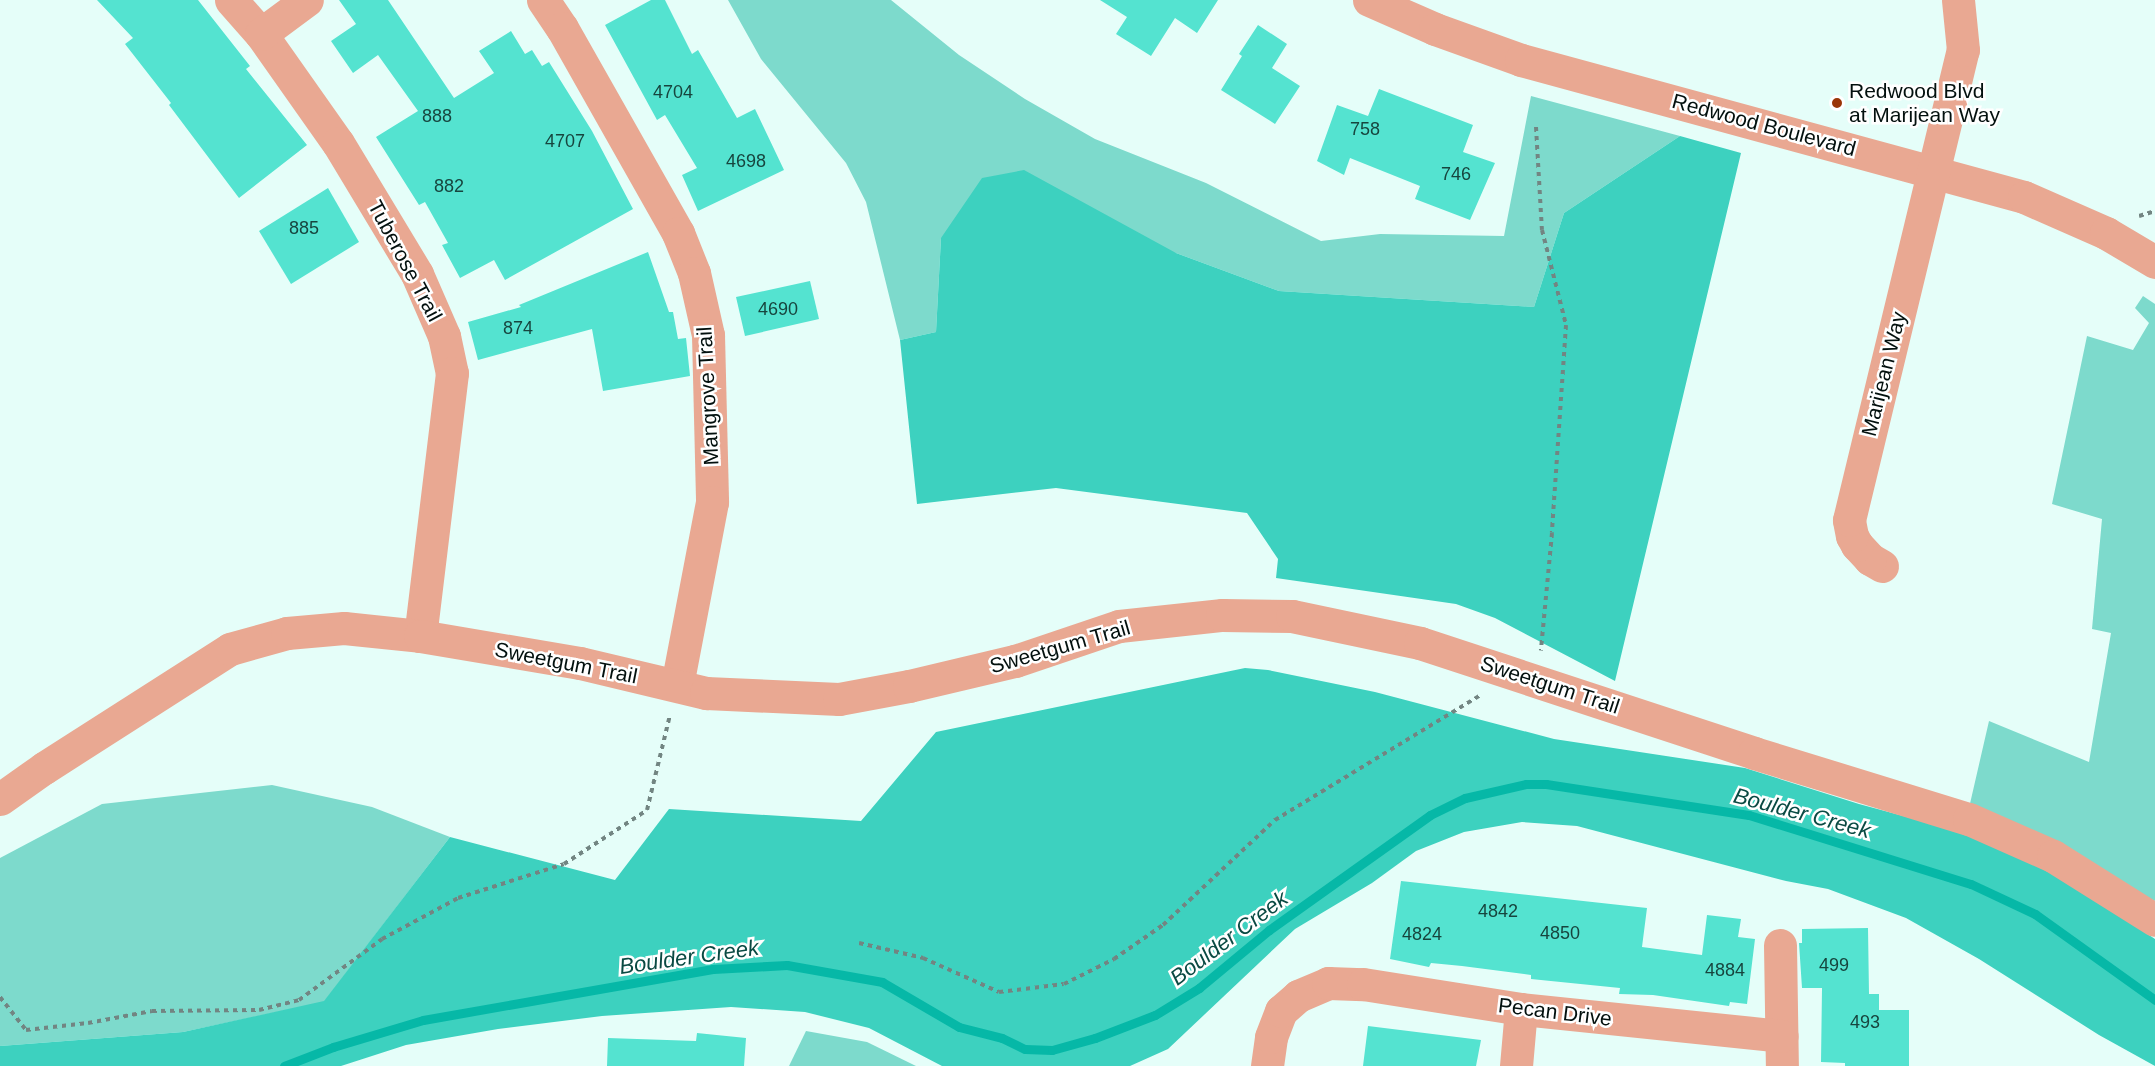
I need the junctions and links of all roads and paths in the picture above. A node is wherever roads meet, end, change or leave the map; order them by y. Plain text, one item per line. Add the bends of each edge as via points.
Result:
1 (231, 0) edge
2 (307, 0) edge
3 (543, 0) edge
4 (1369, 0) edge
5 (1958, 0) edge
6 (261, 34) junction
7 (1536, 127) dead end
8 (1933, 171) junction
9 (2155, 262) edge
10 (1882, 566) dead end
11 (420, 636) junction
12 (1527, 677) junction
13 (677, 685) junction
14 (0, 799) edge
15 (2155, 920) edge
16 (859, 943) dead end
17 (1780, 945) dead end
18 (0, 997) edge
19 (1521, 1009) junction
20 (1782, 1051) edge
21 (1267, 1066) edge
22 (1516, 1066) edge

1 - 6 street, Tuberose Trail
2 - 6 street
3 - 13 street, Mangrove Trail via 678,233 694,273 708,335 712,502
4 - 8 street, Redwood Boulevard via 1521,60
5 - 8 street, Marijean Way via 1963,50
6 - 11 street, Tuberose Trail via 374,200 417,274 444,336 452,373
7 - 12 path via 1542,230 1566,325 1552,533
8 - 9 street, Redwood Boulevard via 2024,197 2071,216
8 - 10 street, Marijean Way via 1849,520 1857,545
11 - 13 street, Sweetgum Trail via 580,663
11 - 14 street, Sweetgum Trail via 344,628 287,633 230,649
12 - 13 street, Sweetgum Trail via 1420,643 1293,616 1222,615 1119,626 1015,661 839,699 706,693
12 - 15 street, Sweetgum Trail via 1969,819 2053,856
12 - 16 path via 1275,820 1163,925 1114,959 1064,984 999,992 923,958
13 - 18 path via 647,810 564,864 458,898 382,939 299,1000 259,1010 152,1011 26,1030
17 - 20 street
19 - 20 street, Pecan Drive
19 - 21 street, Pecan Drive via 1346,982 1328,983 1298,996 1281,1011 1271,1037
19 - 22 street

